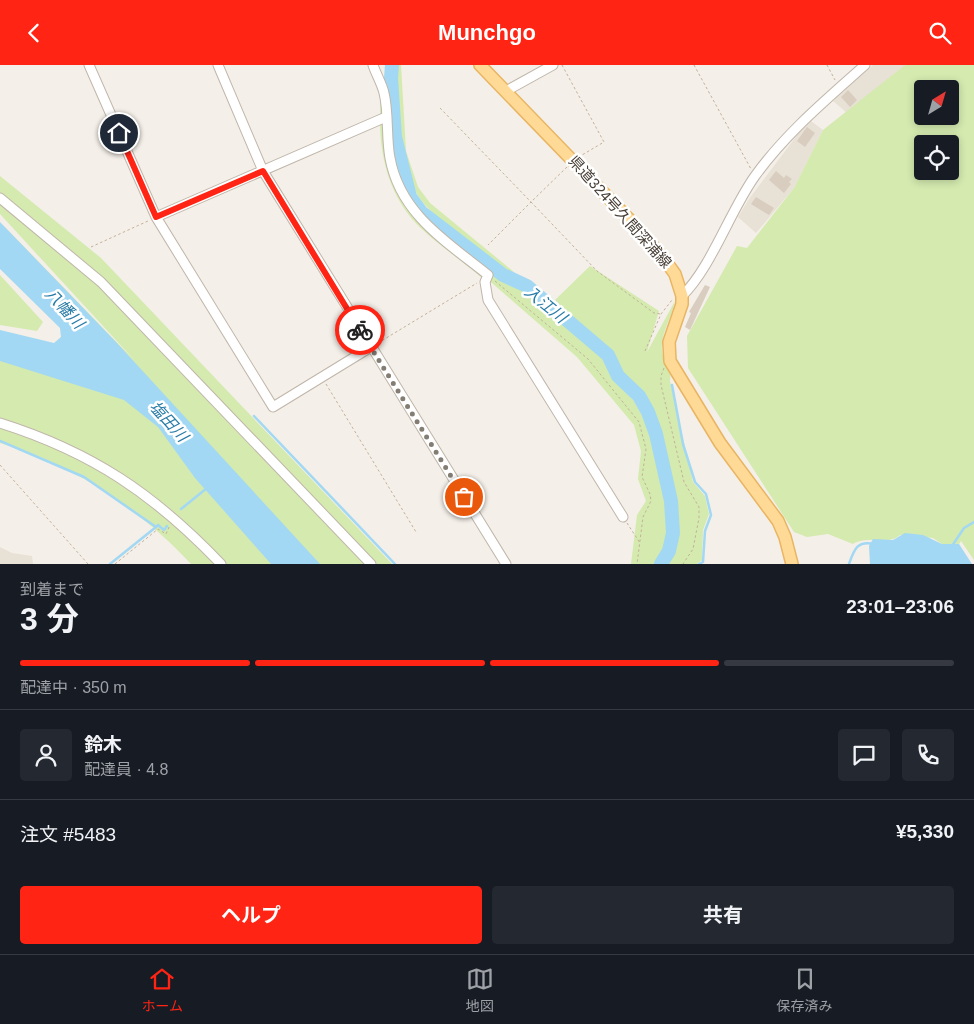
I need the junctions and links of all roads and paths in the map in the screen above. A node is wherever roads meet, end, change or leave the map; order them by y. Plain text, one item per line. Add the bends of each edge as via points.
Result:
1 (89, 65) edge
2 (218, 65) edge
3 (373, 65) edge
4 (480, 65) edge
5 (553, 65) edge
6 (562, 65) edge
7 (694, 65) edge
8 (827, 65) edge
9 (865, 65) edge
10 (840, 87) junction
11 (506, 91) junction
12 (440, 108) dead end
13 (386, 117) junction
14 (573, 161) junction
15 (263, 171) junction
16 (755, 176) junction
17 (0, 198) edge
18 (531, 202) junction
19 (156, 217) junction
20 (488, 245) dead end
21 (91, 247) dead end
22 (488, 275) junction
23 (477, 283) dead end
24 (682, 292) junction
25 (661, 314) junction
26 (371, 347) junction
27 (645, 351) dead end
28 (670, 361) junction
29 (322, 377) junction
30 (0, 423) edge
31 (0, 465) edge
32 (173, 516) junction
33 (623, 517) joint
34 (416, 532) dead end
35 (641, 543) junction
36 (88, 564) edge
37 (114, 564) edge
38 (221, 564) edge
39 (371, 564) edge
40 (506, 564) edge
41 (638, 564) edge
42 (683, 564) edge
43 (792, 564) edge

1 - 19 street
2 - 15 street
3 - 13 street via 385,94
4 - 11 main road, 県道324号久間深浦線
5 - 11 street
6 - 14 path via 604,142
7 - 16 path
8 - 10 path
9 - 10 street
10 - 16 street via 806,116
11 - 14 main road, 県道324号久間深浦線
12 - 18 path
13 - 15 street
13 - 22 street via 390,159 397,184 409,207
14 - 18 path
14 - 24 main road, 県道324号久間深浦線 via 662,256
15 - 19 street
15 - 26 street
16 - 24 street via 696,279
17 - 39 street via 102,282
18 - 20 path
18 - 25 path via 597,271 654,313
19 - 21 path
19 - 29 street via 273,407
22 - 33 street via 485,281 488,300
22 - 35 path via 588,359 639,422 646,449 642,477 651,501 643,517
23 - 26 path
24 - 25 path
24 - 28 main road via 680,310 669,342
25 - 27 path
26 - 29 street
26 - 40 street
28 - 42 path via 661,376 661,385 684,483 698,507 699,518 692,549
28 - 43 main road via 720,443 778,521
29 - 34 path
30 - 32 street via 39,435 94,461
31 - 36 path
32 - 37 path via 166,534 158,529
32 - 38 street
33 - 35 path
35 - 41 path

